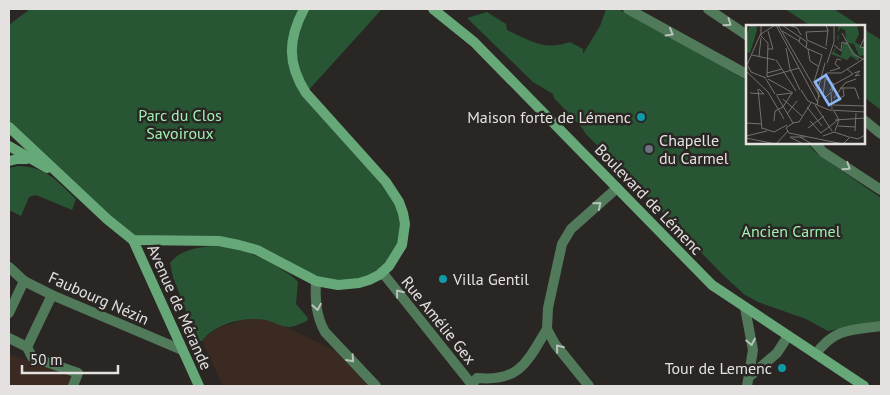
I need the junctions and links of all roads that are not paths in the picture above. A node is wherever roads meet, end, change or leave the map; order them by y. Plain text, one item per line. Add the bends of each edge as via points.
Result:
1 (304, 9) edge
2 (433, 9) edge
3 (628, 9) edge
4 (708, 9) edge
5 (746, 35) edge
6 (746, 74) edge
7 (865, 121) edge
8 (9, 127) edge
9 (881, 134) edge
10 (816, 144) edge
11 (9, 146) edge
12 (30, 160) junction
13 (9, 161) edge
14 (57, 173) junction
15 (617, 188) junction
16 (881, 190) edge
17 (133, 240) junction
18 (9, 267) edge
19 (382, 272) junction
20 (24, 281) junction
21 (316, 281) junction
22 (52, 295) junction
23 (745, 308) junction
24 (9, 313) edge
25 (881, 326) edge
26 (547, 329) junction
27 (788, 336) junction
28 (9, 338) edge
29 (27, 347) junction
30 (182, 350) junction
31 (816, 354) junction
32 (748, 382) edge
33 (73, 386) edge
34 (199, 386) edge
35 (376, 386) edge
36 (472, 386) edge
37 (589, 386) edge
38 (864, 386) edge

1 - 19 main road via 292,42 291,58 299,83 390,187 403,213 402,245
2 - 15 main road, Boulevard de Lémenc via 474,42
3 -> 6 street
4 -> 5 street
7 - 9 street
8 - 14 main road
10 -> 16 street
11 - 12 main road
12 - 13 main road via 17,158
12 - 14 main road
14 - 17 main road
15 - 23 main road, Boulevard de Lémenc via 712,285
26 -> 15 street via 548,308 562,244 571,229
17 - 21 main road via 199,240 240,245 257,250
17 - 30 main road, Avenue de Mérande
18 - 20 street, Faubourg Nézin
19 - 21 main road via 359,283 338,285
36 -> 19 street, Rue Amélie Gex
20 - 22 street, Faubourg Nézin
20 - 24 street
21 -> 35 street via 316,305 325,332
22 - 29 street
22 - 30 street, Faubourg Nézin
23 - 27 main road, Boulevard de Lémenc
23 -> 32 street via 753,350
25 - 31 street via 840,332 825,341
26 - 36 street via 529,360 513,374 495,380 478,378
37 -> 26 street
27 - 31 main road, Boulevard de Lémenc
27 - 32 street via 777,353
28 - 29 street
29 - 33 street via 32,357 78,373
30 - 34 main road, Avenue de Mérande
31 - 38 main road, Boulevard de Lémenc

